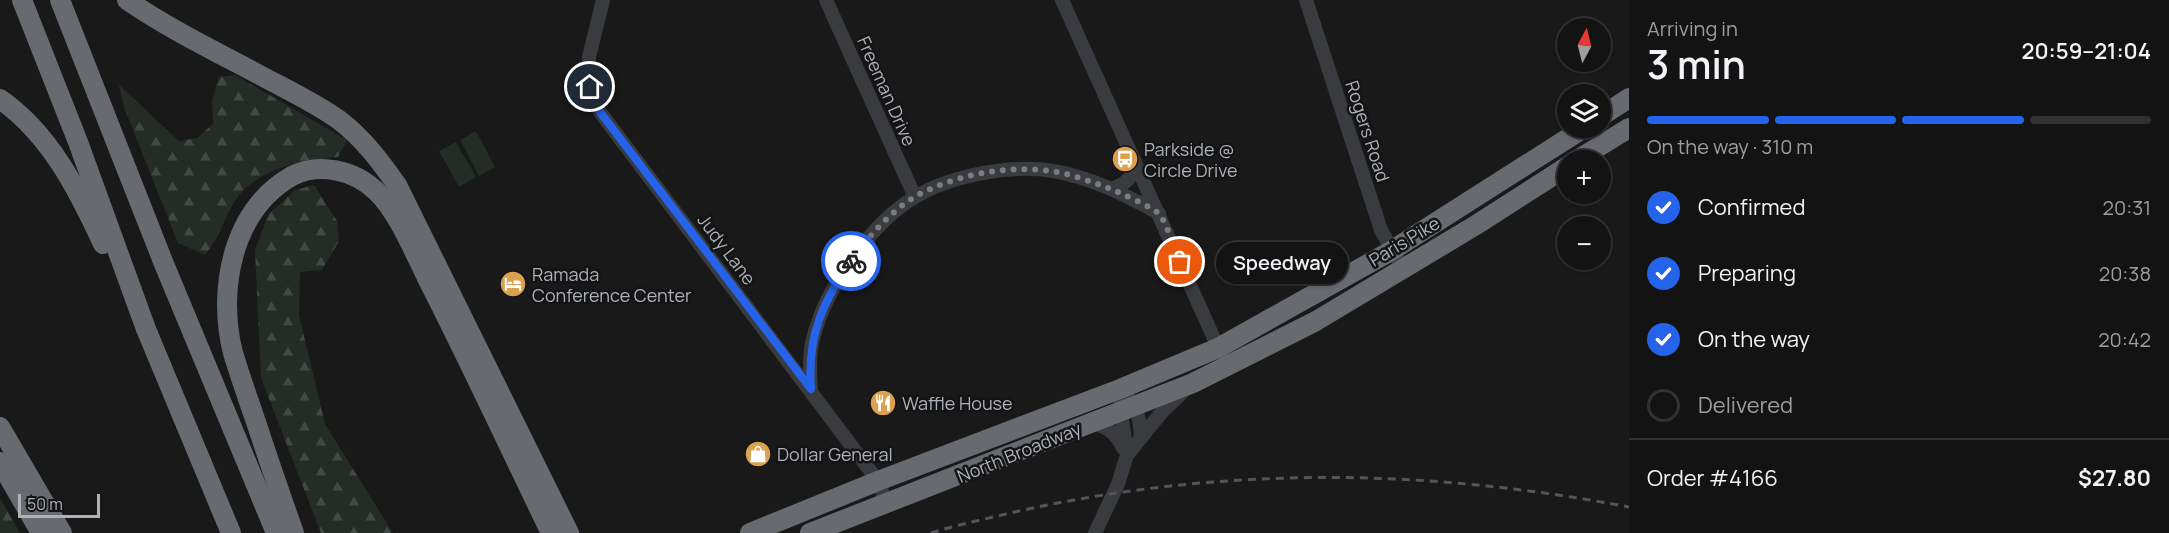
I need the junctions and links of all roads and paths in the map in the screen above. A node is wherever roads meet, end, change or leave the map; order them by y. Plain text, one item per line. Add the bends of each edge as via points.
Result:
1 (22, 0) edge
2 (60, 0) edge
3 (127, 0) edge
4 (603, 0) edge
5 (826, 0) edge
6 (1062, 0) edge
7 (1306, 0) edge
8 (1629, 98) edge
9 (0, 99) edge
10 (1611, 110) edge
11 (1629, 128) edge
12 (1568, 138) edge
13 (1593, 150) edge
14 (1135, 161) junction
15 (1557, 173) edge
16 (1111, 189) junction
17 (915, 197) junction
18 (1159, 213) junction
19 (1391, 251) junction
20 (1403, 268) junction
21 (146, 329) junction
22 (1222, 357) junction
23 (1192, 383) junction
24 (1120, 388) junction
25 (811, 389) junction
26 (1128, 409) junction
27 (1092, 423) junction
28 (0, 427) edge
29 (1141, 438) junction
30 (1127, 455) junction
31 (0, 462) edge
32 (878, 481) junction
33 (887, 505) junction
34 (41, 533) edge
35 (62, 533) edge
36 (231, 533) edge
37 (276, 533) edge
38 (294, 533) edge
39 (551, 533) edge
40 (569, 533) edge
41 (750, 533) edge
42 (810, 533) edge
43 (1095, 533) edge

1 - 21 highway
2 - 37 highway
3 - 40 highway via 308,100 362,140 397,185
4 - 25 street, Judy Lane via 589,57 590,87 600,112
5 - 17 street, Freeman Drive
6 - 14 street
7 - 19 street, Rogers Road
8 - 10 highway
9 - 21 highway via 41,137 73,184
11 - 13 highway
12 - 19 highway, Paris Pike
14 - 16 street via 1129,180
14 - 18 street
15 - 20 highway, Paris Pike
16 - 17 street via 1052,171 1019,170 965,178
16 - 18 street
17 - 25 street via 873,232 825,304 813,339
18 - 22 street
19 - 20 street, Rogers Road
19 - 22 highway, Paris Pike
20 - 22 highway, Paris Pike via 1316,321
21 - 36 highway
22 - 23 highway, North Broadway
22 - 24 highway, Paris Pike
23 - 26 highway, North Broadway
23 - 29 street
24 - 26 street
24 - 32 highway, North Broadway
25 - 32 street, Judy Lane
26 - 27 highway, North Broadway
26 - 29 street via 1140,421
26 - 30 street
27 - 30 street via 1117,435
27 - 33 highway, North Broadway
28 - 35 highway
29 - 30 street
30 - 43 street
31 - 34 highway
32 - 33 street, Judy Lane
32 - 41 highway, North Broadway
33 - 42 highway, North Broadway
38 - 39 highway via 233,351 228,318 229,281 241,233 262,199 283,181 314,169 348,173 377,191 387,205 466,354

